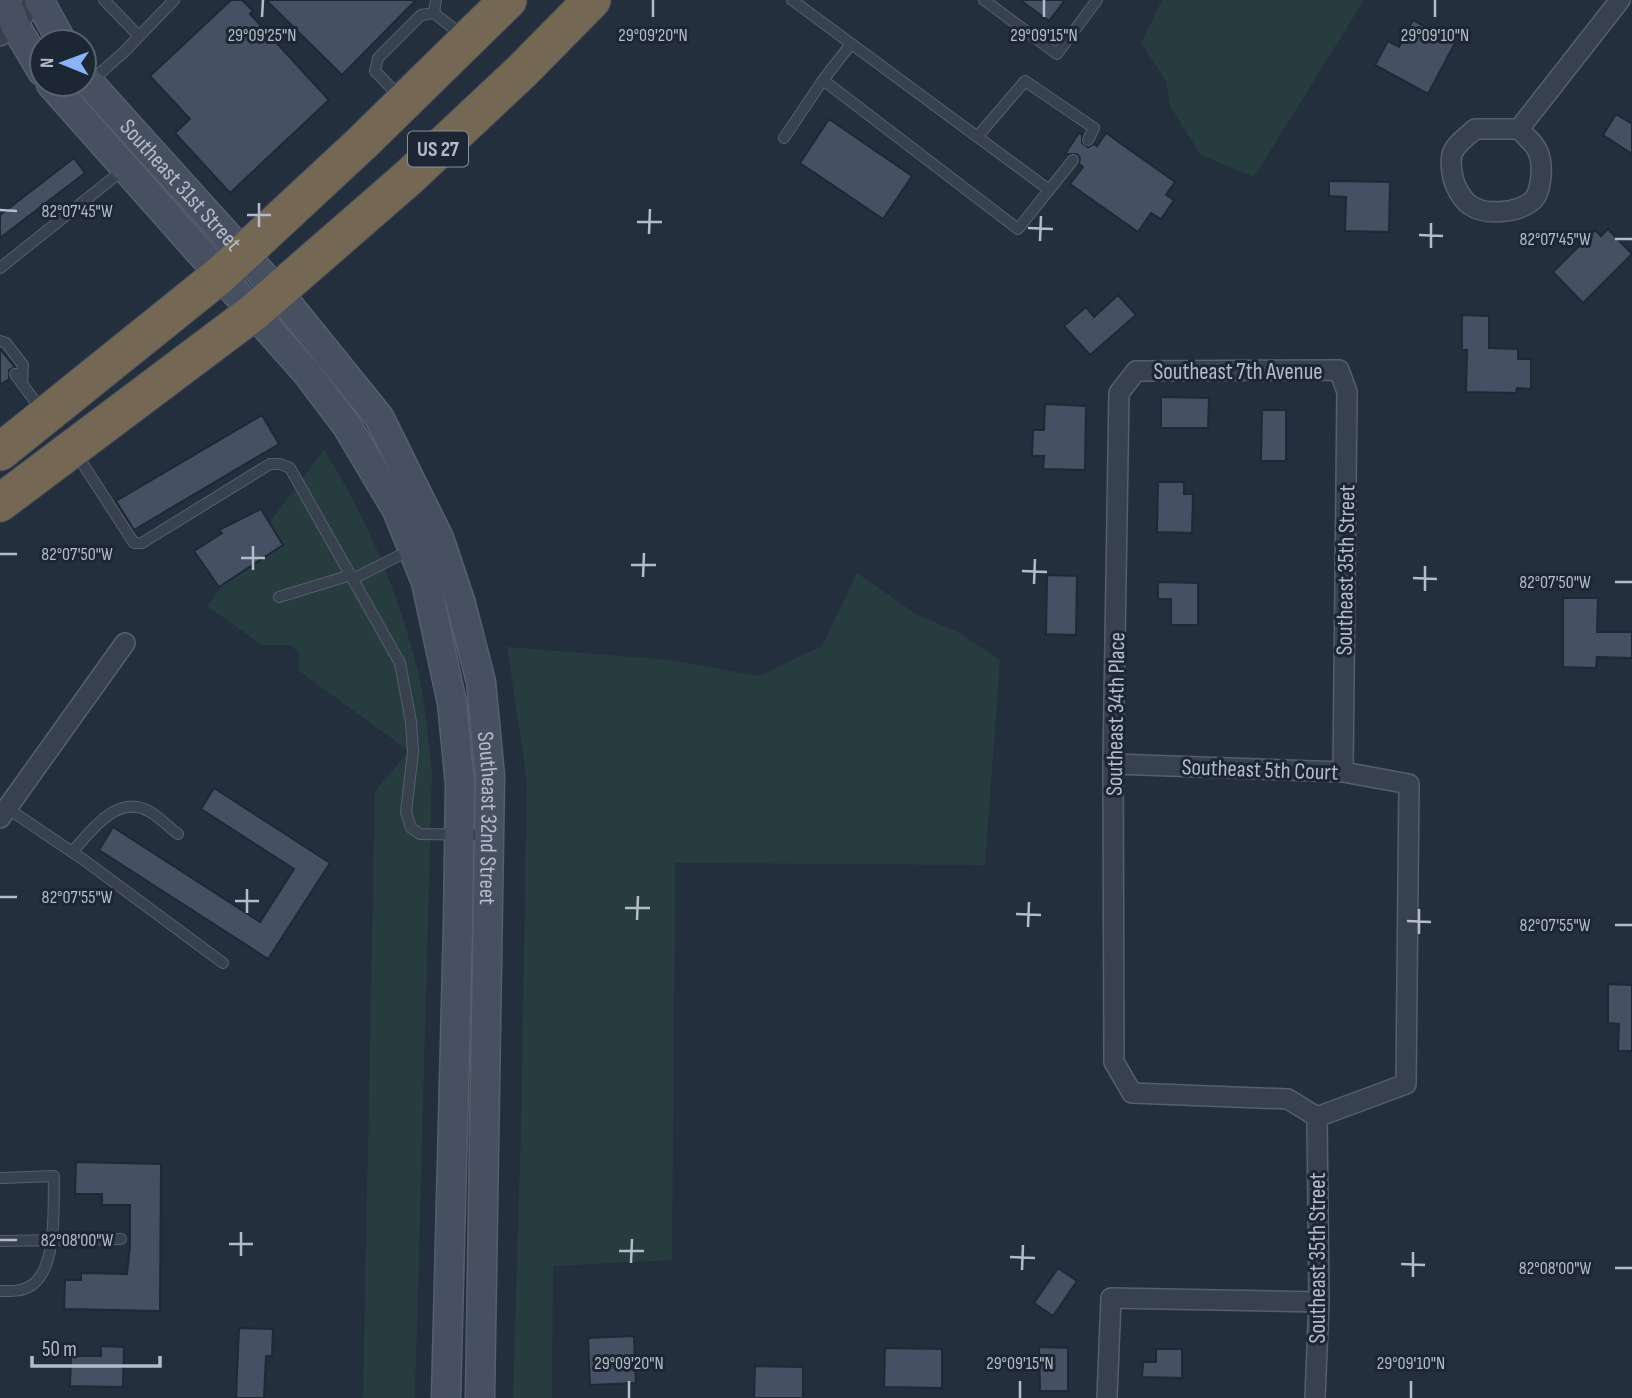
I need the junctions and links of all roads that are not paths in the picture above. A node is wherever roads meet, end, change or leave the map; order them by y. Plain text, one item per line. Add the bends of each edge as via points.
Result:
1 (6, 0) edge
2 (36, 0) edge
3 (104, 0) edge
4 (174, 0) edge
5 (436, 0) edge
6 (508, 0) edge
7 (592, 0) edge
8 (792, 0) edge
9 (984, 0) edge
10 (1097, 0) edge
11 (1620, 0) edge
12 (434, 13) junction
13 (53, 28) edge
14 (8, 31) edge
15 (139, 36) junction
16 (469, 40) junction
17 (851, 44) junction
18 (28, 55) edge
19 (98, 71) edge
20 (823, 80) junction
21 (98, 94) edge
22 (63, 98) edge
23 (405, 102) junction
24 (1518, 129) junction
25 (977, 137) junction
26 (784, 138) dead end
27 (1088, 139) dead end
28 (1073, 160) dead end
29 (125, 168) junction
30 (1048, 189) junction
31 (232, 265) junction
32 (0, 268) edge
33 (266, 302) junction
34 (0, 341) edge
35 (1339, 370) joint
36 (1136, 371) joint
37 (15, 374) dead end
38 (22, 384) junction
39 (45, 414) junction
40 (72, 449) junction
41 (0, 452) edge
42 (0, 503) edge
43 (412, 549) junction
44 (352, 577) junction
45 (279, 597) dead end
46 (125, 642) dead end
47 (1113, 764) junction
48 (1343, 772) junction
49 (4, 813) edge
50 (178, 834) dead end
51 (459, 835) junction
52 (489, 835) junction
53 (72, 852) junction
54 (223, 963) dead end
55 (1317, 1117) junction
56 (2, 1178) dead end
57 (121, 1239) dead end
58 (52, 1240) junction
59 (0, 1241) edge
60 (0, 1291) edge
61 (1319, 1302) junction
62 (446, 1398) edge
63 (480, 1398) edge
64 (1107, 1398) edge
65 (1315, 1398) edge

1 - 14 main road
2 - 13 main road
2 - 14 street
3 - 15 lane
4 - 15 lane
5 - 12 lane
6 - 16 highway, US 27
7 - 33 highway, US 27 via 408,178
8 - 17 lane
9 - 10 lane via 1057,54
11 - 24 street
12 - 16 lane
12 - 23 lane via 421,15 378,58 375,71
14 - 18 main road
15 - 19 lane
16 - 23 highway, US 27
17 - 20 lane
17 - 25 lane
20 - 26 lane
20 - 30 lane via 1018,229
21 - 31 main road, Southeast 31st Street
22 - 29 main road, Southeast 31st Street
23 - 31 highway, US 27
24 - 24 street via 1475,128 1454,147 1449,159 1454,185 1469,205 1497,211 1533,200 1540,188 1542,164 1535,146
25 - 27 lane via 1025,81 1094,128
25 - 30 lane
28 - 30 lane
29 - 31 main road, Southeast 31st Street
29 - 32 lane
31 - 33 main road, Southeast 31st Street
31 - 39 highway, US 27
33 - 40 highway, US 27
33 - 43 main road, Southeast 32nd Street via 397,510
33 - 52 main road, Southeast 32nd Street via 379,417 439,538 481,682 490,776
34 - 38 lane via 23,365
35 - 36 street, Southeast 7th Avenue
35 - 48 street, Southeast 35th Street via 1347,392
36 - 47 street, Southeast 34th Place via 1119,393
37 - 38 lane
38 - 39 lane
39 - 41 highway, US 27
40 - 42 highway, US 27
40 - 44 lane via 134,543 142,543 270,464 290,468
43 - 44 lane
43 - 51 main road, Southeast 32nd Street via 426,582 452,703 460,784
44 - 45 lane
44 - 51 lane via 400,663 412,732 406,812 411,828 420,834
46 - 49 street
47 - 48 street, Southeast 5th Court
47 - 55 street, Southeast 34th Place via 1114,1062 1132,1093 1288,1099
48 - 55 street, Southeast 5th Court via 1409,785 1406,1084
49 - 53 lane
50 - 53 lane via 150,812 130,806 109,814
51 - 52 lane
51 - 62 main road, Southeast 32nd Street
52 - 63 main road, Southeast 32nd Street
53 - 54 lane
55 - 61 street, Southeast 35th Street
56 - 58 lane via 54,1176
57 - 58 lane
58 - 59 lane
58 - 60 lane via 46,1265 33,1284 16,1292
61 - 64 street via 1111,1298
61 - 65 street, Southeast 35th Street

